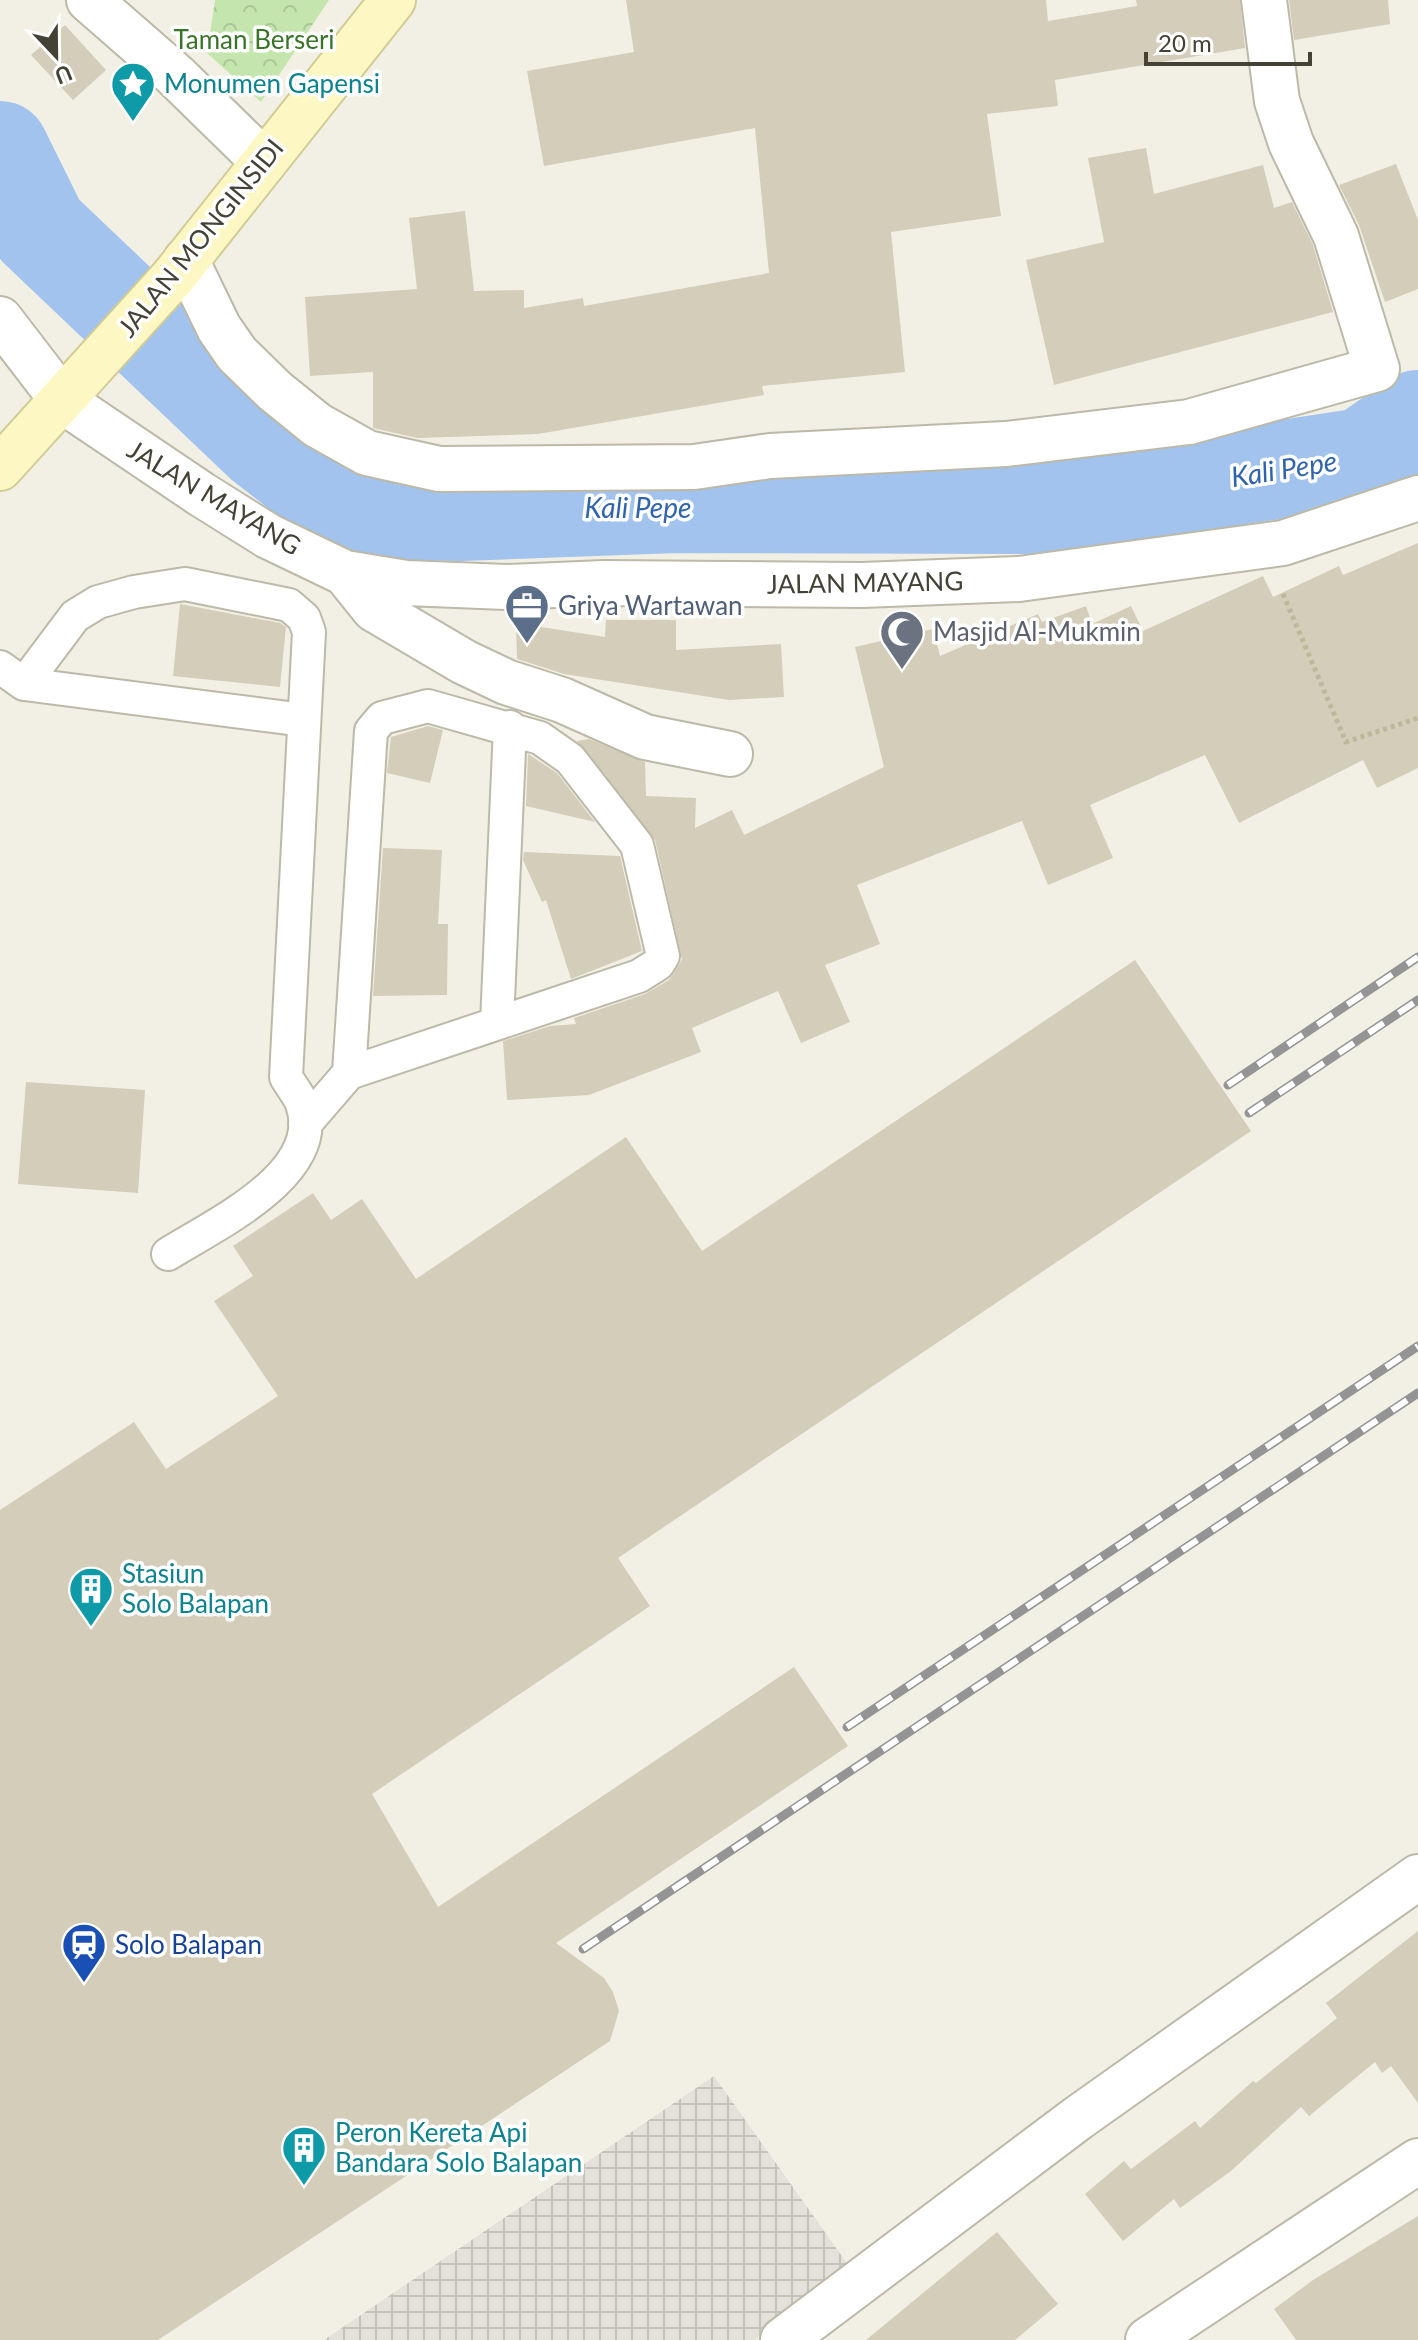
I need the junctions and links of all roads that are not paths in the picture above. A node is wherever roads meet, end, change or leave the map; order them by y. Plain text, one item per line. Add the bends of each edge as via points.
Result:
1 (89, 0) edge
2 (393, 0) edge
3 (1264, 0) edge
4 (264, 162) junction
5 (180, 269) junction
6 (0, 319) edge
7 (73, 389) junction
8 (0, 468) edge
9 (1418, 498) edge
10 (345, 573) junction
11 (12, 675) edge
12 (304, 720) junction
13 (510, 727) junction
14 (730, 754) dead end
15 (497, 1023) junction
16 (349, 1073) junction
17 (305, 1124) junction
18 (168, 1254) dead end
19 (1418, 1877) edge
20 (1418, 2161) edge
21 (783, 2340) edge
22 (1148, 2340) edge

1 - 4 street
2 - 4 main road, JALAN MONGINSIDI
3 - 5 street via 1277,101 1336,236 1377,369 1189,422 1006,444 770,456 694,467 439,469 367,453 317,425 237,354
4 - 5 main road, JALAN MONGINSIDI
5 - 7 main road, JALAN MONGINSIDI
6 - 7 street, JALAN MAYANG
7 - 8 main road, JALAN MONGINSIDI
7 - 10 street, JALAN MAYANG via 268,536
9 - 10 street, JALAN MAYANG via 1260,546 1109,569 934,584 506,587 406,583
10 - 14 street via 374,609 478,669 645,737
11 - 12 lane
11 - 12 lane via 75,616 98,602 185,584 289,605 304,618 309,632
12 - 17 lane via 286,1077 302,1104
13 - 15 lane
13 - 15 lane via 540,738 570,759 637,845 663,956 639,976
13 - 16 lane via 428,706 382,718 371,731
15 - 16 lane
16 - 17 lane
17 - 18 lane via 302,1145 285,1174
19 - 21 street via 1078,2118
20 - 22 street

